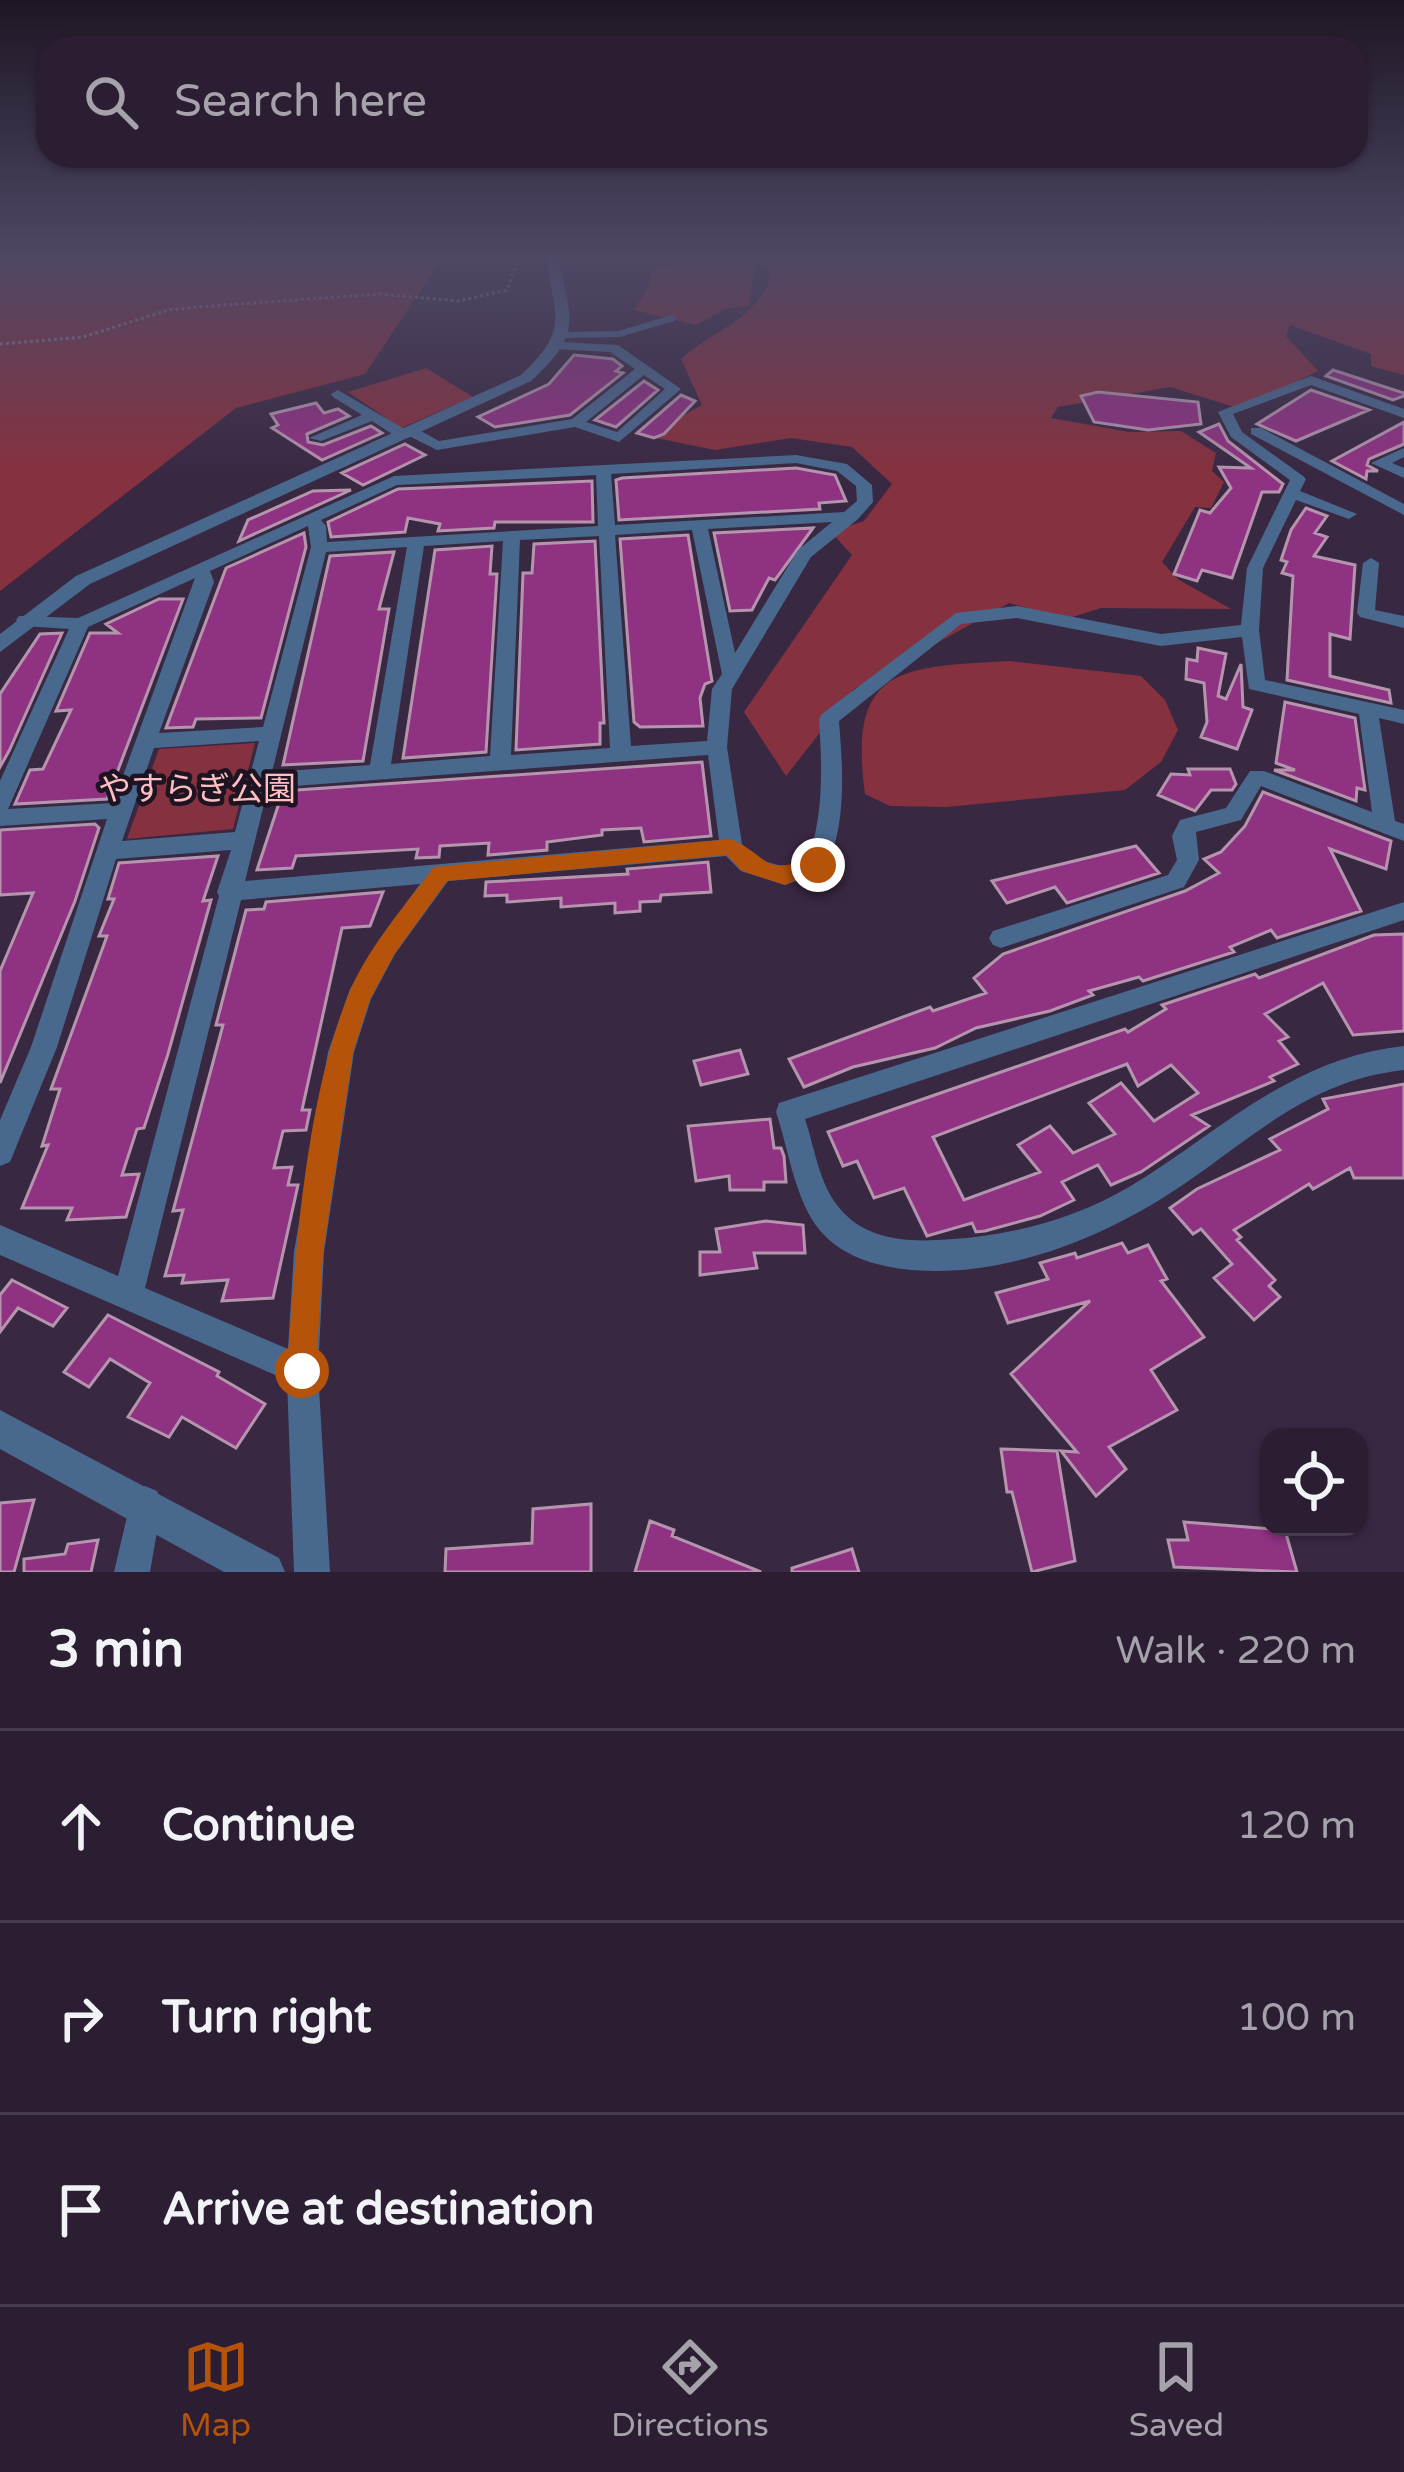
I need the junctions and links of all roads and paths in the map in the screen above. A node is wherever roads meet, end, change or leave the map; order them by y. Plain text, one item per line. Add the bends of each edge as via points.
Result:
1 (110, 328) edge
2 (564, 328) edge
3 (639, 328) edge
4 (562, 340) junction
5 (0, 344) edge
6 (644, 368) junction
7 (338, 394) dead end
8 (1225, 412) junction
9 (1404, 413) edge
10 (374, 416) junction
11 (576, 423) junction
12 (409, 435) junction
13 (316, 438) dead end
14 (1404, 452) edge
15 (604, 469) junction
16 (1404, 473) edge
17 (1291, 493) junction
18 (1404, 510) edge
19 (1349, 514) dead end
20 (853, 516) junction
21 (310, 520) junction
22 (699, 524) junction
23 (607, 529) junction
24 (512, 536) junction
25 (416, 542) junction
26 (320, 548) junction
27 (1371, 563) dead end
28 (201, 571) junction
29 (25, 620) junction
30 (1404, 622) edge
31 (80, 624) junction
32 (1250, 630) junction
33 (0, 645) edge
34 (729, 671) junction
35 (1368, 709) junction
36 (1404, 717) edge
37 (272, 733) junction
38 (148, 741) junction
39 (717, 747) junction
40 (621, 754) junction
41 (500, 761) junction
42 (380, 769) junction
43 (258, 781) junction
44 (0, 805) edge
45 (121, 810) junction
46 (0, 818) edge
47 (1395, 829) edge
48 (245, 840) junction
49 (731, 847) junction
50 (109, 851) junction
51 (441, 873) junction
52 (228, 892) junction
53 (1404, 910) edge
54 (1001, 938) dead end
55 (1404, 1058) edge
56 (0, 1153) edge
57 (0, 1240) edge
58 (128, 1296) junction
59 (302, 1371) junction
60 (2, 1434) edge
61 (145, 1503) junction
62 (132, 1572) edge
63 (265, 1572) edge
64 (312, 1572) edge

1 - 5 path
2 - 4 street
3 - 4 lane
4 - 6 street via 613,348
4 - 12 street via 511,387
6 - 11 street
6 - 11 street via 674,388 619,438
7 - 10 street
8 - 9 street via 1311,380
8 - 17 street via 1236,434 1294,472
8 - 18 street
10 - 12 street
10 - 13 street
11 - 12 street via 437,446
12 - 29 street via 117,563
14 - 16 street via 1378,463
15 - 20 street via 824,461 863,485 866,502
15 - 21 street via 394,482
15 - 23 street
17 - 19 street
17 - 32 street via 1255,568
20 - 22 street
20 - 34 street via 804,554
21 - 26 street
21 - 28 street
22 - 23 street
22 - 34 street
23 - 24 street
23 - 40 street
24 - 25 street
24 - 41 street
25 - 26 street
25 - 42 street
26 - 37 street
27 - 30 street via 1366,613
28 - 31 street
28 - 38 street via 205,582
29 - 31 street
29 - 33 street
31 - 44 street
32 - 35 street via 1256,684
32 - 49 street via 1161,640 1017,612 956,619 829,719 834,800 818,865 785,876 749,865
34 - 39 street
35 - 36 street
35 - 47 street
37 - 38 street
37 - 43 street
38 - 45 street
39 - 40 street
39 - 49 street
40 - 41 street
41 - 42 street
42 - 43 street
43 - 48 street
45 - 46 street
45 - 50 street
47 - 54 street via 1257,776 1233,814 1188,826 1188,860 1176,881
48 - 50 street
48 - 52 street
49 - 51 street
50 - 56 street
51 - 52 street
51 - 59 street via 377,963 341,1052 309,1252
52 - 58 street
53 - 55 street via 789,1112 827,1217 858,1246 906,1258 966,1253 1108,1215 1247,1122 1370,1057
57 - 58 street
58 - 59 street
59 - 64 street
60 - 61 street
61 - 62 street
61 - 63 street

